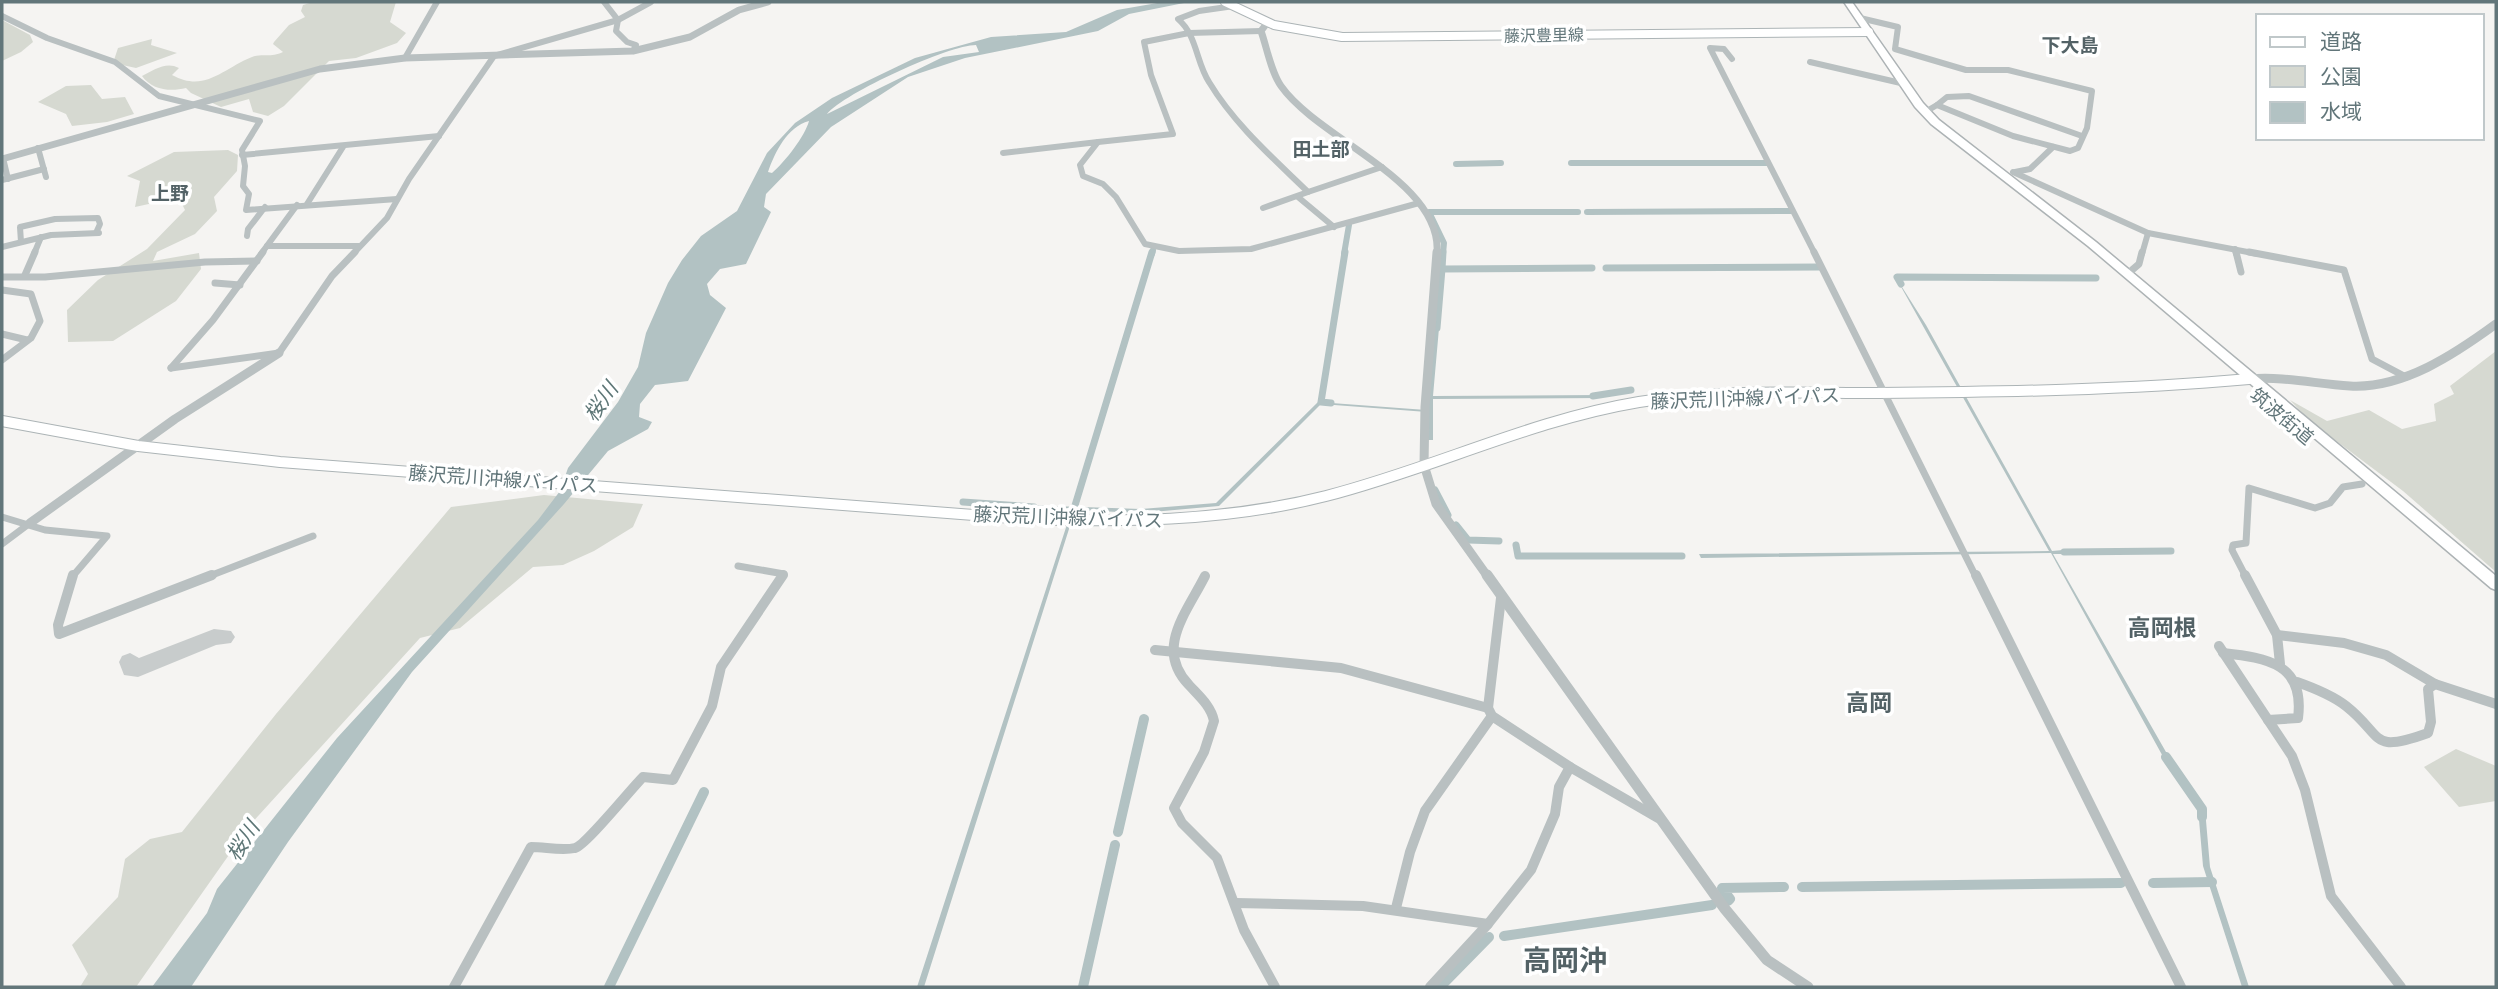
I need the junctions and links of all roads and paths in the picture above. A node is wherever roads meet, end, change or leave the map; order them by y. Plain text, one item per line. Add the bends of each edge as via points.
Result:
1 (437, 2) edge
2 (604, 2) edge
3 (651, 2) edge
4 (768, 2) edge
5 (1848, 2) edge
6 (1230, 4) edge
7 (2, 16) edge
8 (1860, 18) junction
9 (618, 20) junction
10 (1267, 23) junction
11 (1261, 31) junction
12 (1869, 32) junction
13 (1189, 33) junction
14 (633, 51) junction
15 (494, 56) junction
16 (405, 58) junction
17 (1732, 59) dead end
18 (1810, 62) dead end
19 (1905, 84) junction
20 (194, 104) junction
21 (1937, 105) junction
22 (1925, 112) junction
23 (439, 136) junction
24 (2082, 136) junction
25 (1098, 142) junction
26 (343, 147) junction
27 (2053, 147) junction
28 (38, 148) junction
29 (1003, 153) dead end
30 (243, 155) junction
31 (2, 159) edge
32 (1382, 167) junction
33 (44, 169) junction
34 (2007, 173) junction
35 (46, 177) dead end
36 (5, 180) edge
37 (1308, 192) junction
38 (1298, 197) junction
39 (397, 199) junction
40 (1419, 203) junction
41 (307, 204) junction
42 (297, 205) junction
43 (265, 207) junction
44 (1263, 208) dead end
45 (1334, 227) junction
46 (2148, 233) junction
47 (247, 236) dead end
48 (41, 237) junction
49 (21, 242) junction
50 (267, 246) junction
51 (359, 246) junction
52 (2, 247) edge
53 (2235, 249) junction
54 (257, 261) junction
55 (2132, 270) dead end
56 (2241, 272) dead end
57 (25, 275) junction
58 (11, 276) junction
59 (2, 277) edge
60 (215, 283) dead end
61 (240, 285) junction
62 (2, 290) edge
63 (2496, 324) edge
64 (2, 334) edge
65 (27, 340) junction
66 (279, 353) junction
67 (2, 360) edge
68 (2406, 377) junction
69 (2244, 380) junction
70 (1886, 393) junction
71 (2, 421) edge
72 (138, 446) junction
73 (1424, 465) junction
74 (2362, 484) junction
75 (2, 517) edge
76 (30, 523) junction
77 (313, 536) dead end
78 (2, 544) edge
79 (738, 566) dead end
80 (1205, 576) dead end
81 (2496, 584) edge
82 (2496, 594) edge
83 (1501, 598) junction
84 (2277, 635) junction
85 (1155, 650) dead end
86 (1173, 652) junction
87 (2280, 664) junction
88 (2297, 682) junction
89 (2435, 684) junction
90 (2496, 704) edge
91 (1490, 712) junction
92 (2268, 720) junction
93 (1570, 767) junction
94 (1664, 821) junction
95 (1236, 903) junction
96 (1396, 908) junction
97 (1488, 924) junction
98 (454, 987) edge
99 (1275, 987) edge
100 (1430, 987) edge
101 (1808, 987) edge
102 (2181, 987) edge
103 (2401, 987) edge

1 - 16 street
2 - 9 street
3 - 9 street
4 - 14 street via 739,10 690,37
5 - 8 highway, 筑波街道
6 - 10 main road, 藤沢豊里線
6 - 13 street via 1178,19
7 - 20 street via 115,62 159,96
8 - 12 highway, 筑波街道
8 - 24 street via 1898,27 1895,49 1912,56 1966,70 2008,70 2091,89
9 - 14 street via 616,30 636,45
9 - 15 street
10 - 11 street
10 - 12 main road, 藤沢豊里線 via 1342,37
11 - 13 street
11 - 32 street via 1277,78 1288,94 1333,135
12 - 19 highway, 筑波街道
13 - 25 street via 1144,42 1149,70 1173,134
13 - 37 street via 1200,68 1245,132
14 - 15 street
15 - 16 street
15 - 23 street
16 - 20 street via 320,69
17 - 70 street via 1724,48 1710,48
18 - 19 street
19 - 22 highway, 筑波街道
20 - 28 street
20 - 30 street via 260,121 244,145
21 - 22 street
21 - 24 street via 1941,99 1969,96
21 - 27 street
22 - 34 highway, 筑波街道
23 - 26 street
23 - 39 street
24 - 27 street via 2074,151
25 - 29 street
25 - 45 street via 1080,165 1081,173 1087,181 1104,185 1128,209 1145,244 1179,251 1251,249
26 - 30 street
26 - 41 street
27 - 34 street via 2030,169
28 - 31 street
28 - 33 street
30 - 43 street via 243,186 249,194 246,210
31 - 36 street
32 - 37 street
32 - 40 street
33 - 35 street
33 - 36 street
34 - 46 street
34 - 69 highway, 筑波街道 via 2115,273
37 - 38 street
38 - 44 street
38 - 45 street
39 - 41 street
39 - 51 street via 387,218
40 - 45 street
40 - 73 street via 1439,248
41 - 42 street
42 - 43 street
42 - 50 street
43 - 47 street via 247,229
46 - 53 street
46 - 55 street via 2139,264
48 - 49 street
48 - 49 street via 99,233 100,224 97,218 55,219 20,227
48 - 57 street
49 - 52 street
50 - 51 street
50 - 54 street
51 - 66 street via 332,276
53 - 56 street
53 - 68 street via 2344,270 2372,359
54 - 57 street via 201,259 172,266
54 - 61 street
57 - 58 street
58 - 59 street
58 - 62 street
60 - 61 street
61 - 66 street via 171,368
62 - 65 street via 31,294 40,320
63 - 68 street
64 - 65 street
65 - 67 street
66 - 72 street
68 - 69 street via 2372,386 2293,376
69 - 70 main road, 藤沢荒川沖線バイパス via 2126,390
69 - 74 highway, 筑波街道
69 - 81 highway, 筑波街道
70 - 73 main road, 藤沢荒川沖線バイパス via 1736,394 1642,402 1541,425
70 - 102 street
71 - 72 main road, 藤沢荒川沖線バイパス
72 - 73 main road, 藤沢荒川沖線バイパス via 280,462 1065,521 1185,520 1313,499
72 - 76 street
73 - 83 street via 1436,503
74 - 82 highway, 筑波街道
74 - 84 street via 2343,487 2330,503 2315,508 2249,488 2246,543 2233,545 2232,551
75 - 76 street
76 - 77 street via 46,530 107,536 71,578 58,634
76 - 78 street
79 - 98 street via 784,574 721,667 712,706 673,780 643,777 587,843 575,848 531,847
80 - 86 street via 1181,614
83 - 91 street
83 - 94 street
84 - 87 street
84 - 89 street via 2344,643 2386,655
85 - 86 street
86 - 91 street via 1341,668
86 - 95 street via 1177,670 1214,720 1205,749 1174,808 1178,820 1214,854
87 - 88 street
87 - 92 street via 2221,649
88 - 89 street via 2349,708 2367,731 2384,743 2428,733 2428,689
88 - 92 street via 2298,718
89 - 90 street
91 - 93 street
91 - 96 street via 1483,735 1430,802 1406,865
92 - 103 street via 2292,756 2305,790 2331,896
93 - 94 street
93 - 97 street via 1531,870
94 - 101 street via 1767,960
95 - 96 street via 1313,901
95 - 99 street via 1242,927
96 - 97 street
97 - 100 street

